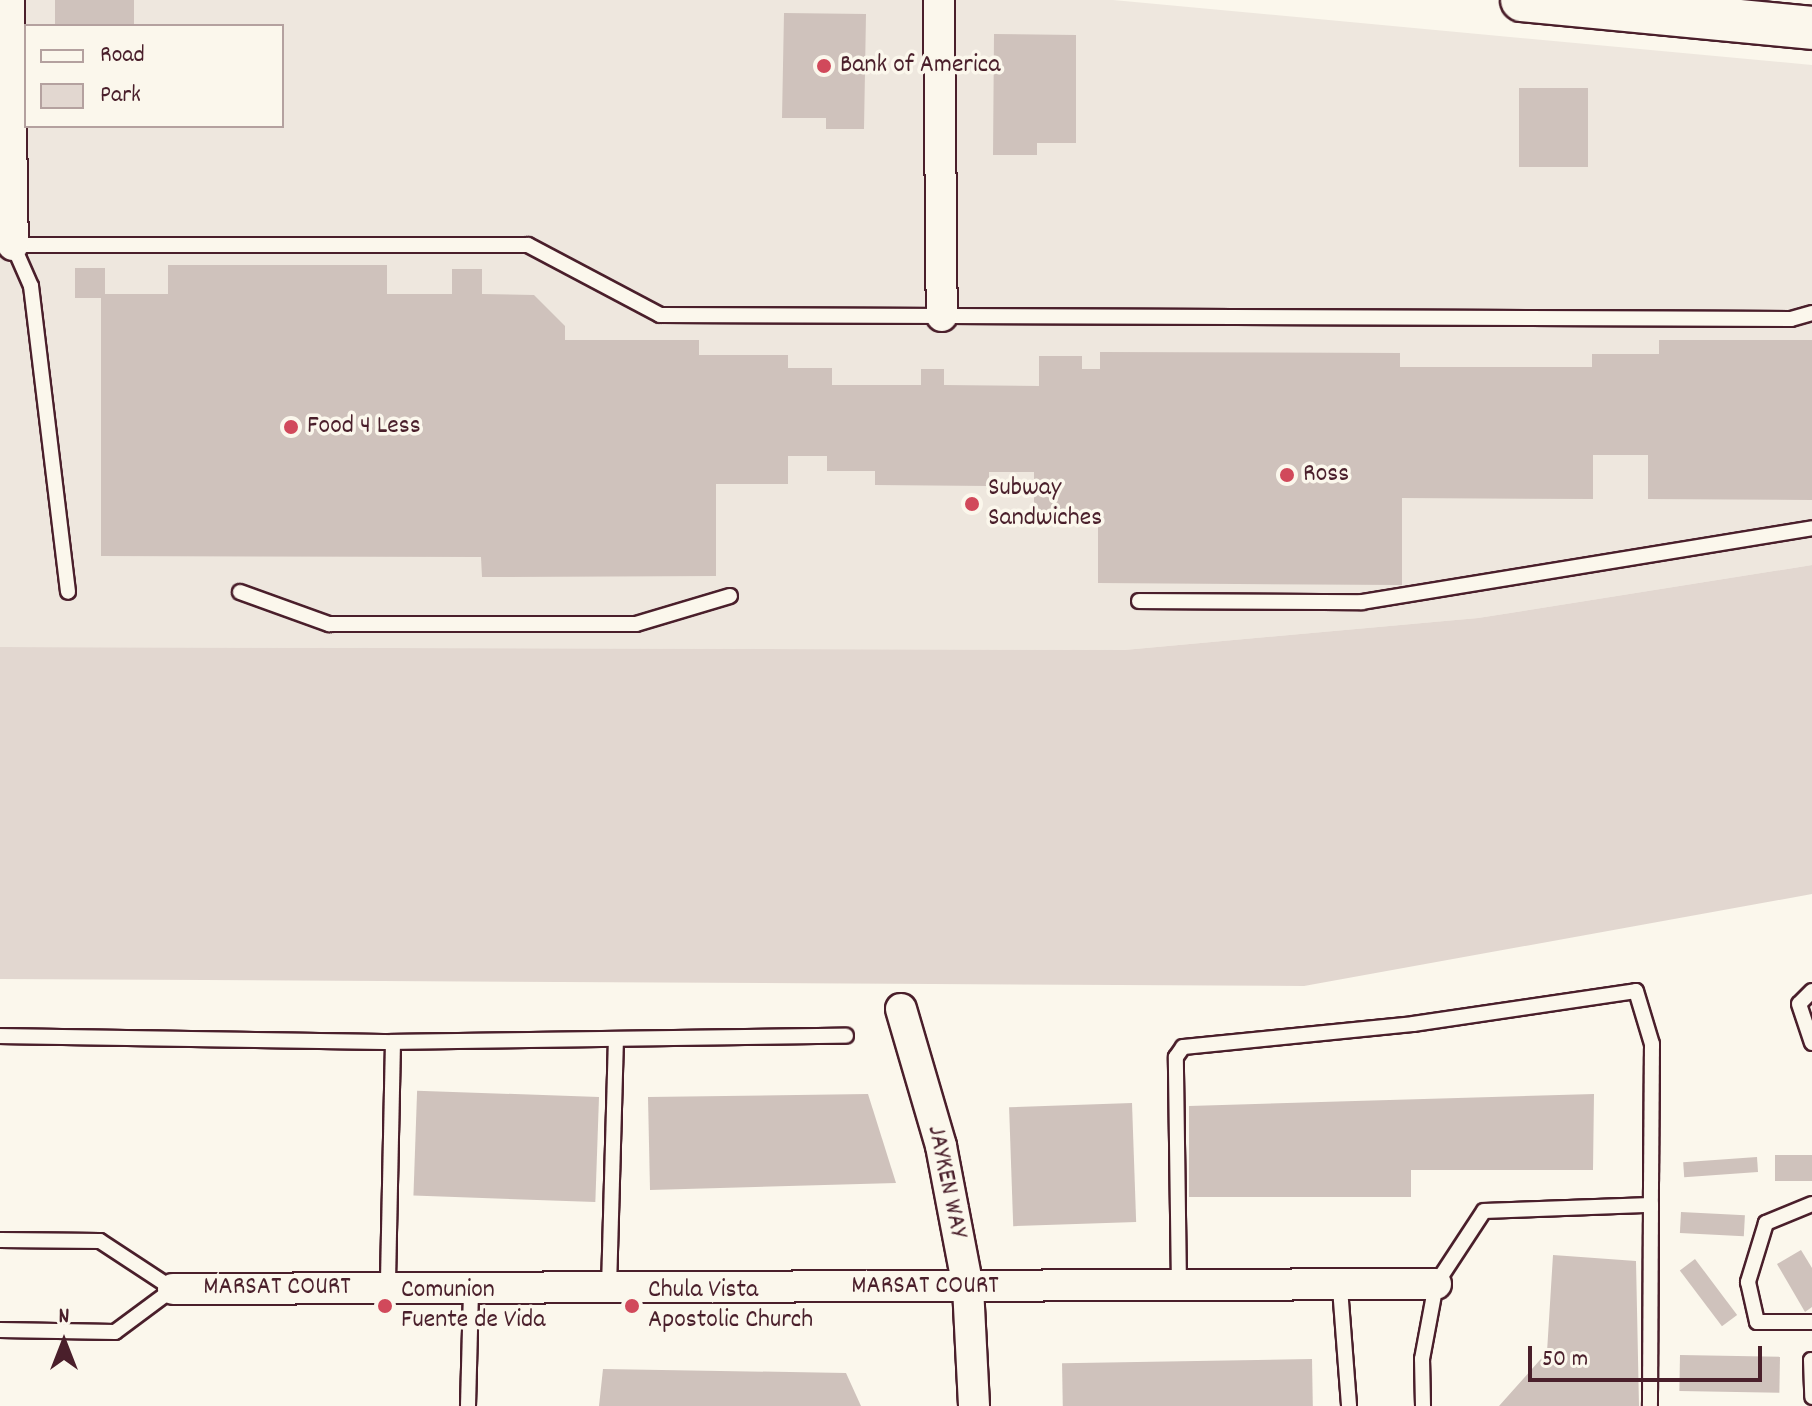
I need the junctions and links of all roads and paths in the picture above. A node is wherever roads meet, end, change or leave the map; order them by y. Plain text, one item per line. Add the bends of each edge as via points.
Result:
1 (9, 0) edge
2 (939, 0) edge
3 (1522, 0) edge
4 (1812, 28) edge
5 (6, 245) edge
6 (1812, 313) edge
7 (942, 316) junction
8 (1812, 528) edge
9 (68, 592) dead end
10 (240, 592) dead end
11 (730, 596) dead end
12 (1139, 601) dead end
13 (1812, 991) edge
14 (901, 1009) dead end
15 (0, 1036) edge
16 (846, 1036) dead end
17 (616, 1040) junction
18 (393, 1042) junction
19 (1812, 1043) edge
20 (1812, 1204) edge
21 (1651, 1205) junction
22 (0, 1240) edge
23 (1436, 1284) junction
24 (968, 1287) junction
25 (1179, 1287) junction
26 (388, 1288) junction
27 (471, 1288) junction
28 (609, 1288) junction
29 (1340, 1288) junction
30 (173, 1289) junction
31 (1812, 1322) edge
32 (0, 1330) edge
33 (1811, 1360) edge
34 (1812, 1397) edge
35 (468, 1406) edge
36 (974, 1406) edge
37 (1349, 1406) edge
38 (1423, 1406) edge
39 (1650, 1406) edge

1 - 5 street
2 - 7 street
3 - 4 main road
5 - 7 lane via 528,245 660,315
5 - 9 lane via 31,286
6 - 7 lane via 1791,319
8 - 12 lane via 1362,602
10 - 11 lane via 329,624 636,624
13 - 19 lane via 1799,1004
14 - 24 street, JAYKEN WAY via 941,1146
15 - 18 lane
16 - 17 lane
17 - 18 lane
17 - 28 lane
18 - 26 lane
20 - 31 lane via 1766,1223 1748,1282 1757,1322
21 - 23 lane via 1484,1211
21 - 25 lane via 1652,1044 1636,991 1413,1024 1183,1047 1176,1057
21 - 39 lane
22 - 30 lane via 100,1241
23 - 29 street, MARSAT COURT
23 - 38 lane via 1422,1359
24 - 25 street, MARSAT COURT
24 - 28 street, MARSAT COURT
24 - 36 street, JAYKEN WAY
25 - 29 street, MARSAT COURT
26 - 27 street, MARSAT COURT
26 - 30 street, MARSAT COURT
27 - 28 street, MARSAT COURT
27 - 35 lane
29 - 37 lane
30 - 32 lane via 115,1332
33 - 34 lane

